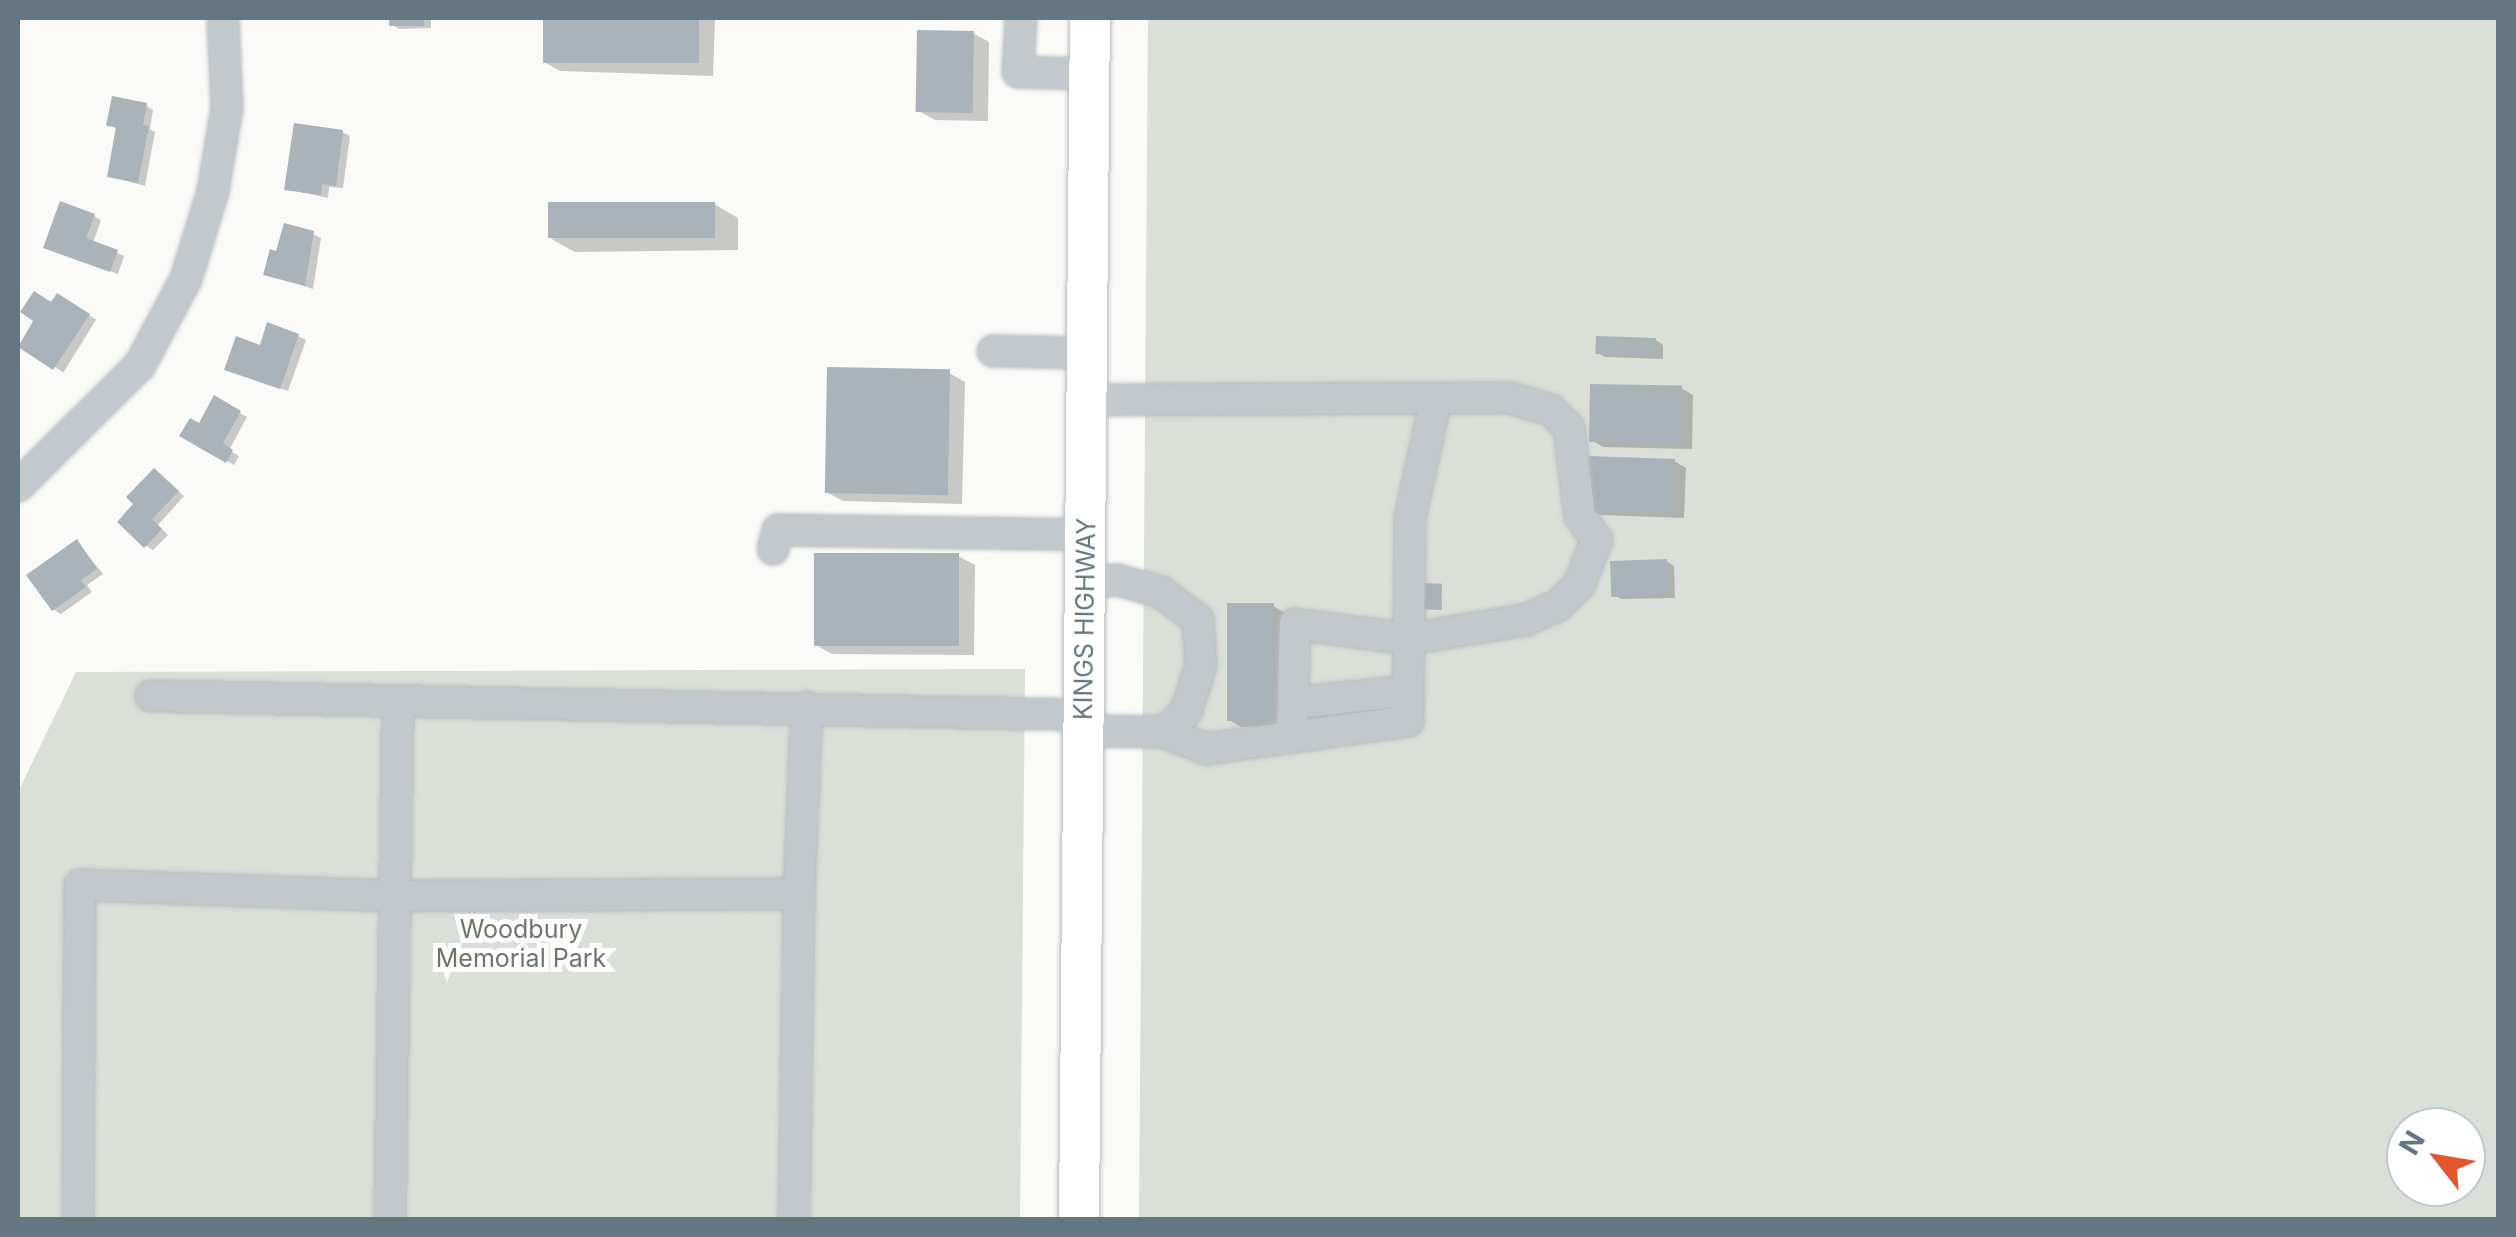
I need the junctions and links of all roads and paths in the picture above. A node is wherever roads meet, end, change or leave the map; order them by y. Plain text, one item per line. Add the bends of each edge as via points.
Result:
1 (223, 18) edge
2 (1021, 18) edge
3 (1090, 18) edge
4 (1090, 74) junction
5 (993, 351) dead end
6 (1089, 353) junction
7 (1436, 399) junction
8 (1088, 400) junction
9 (18, 486) edge
10 (1086, 535) junction
11 (773, 549) dead end
12 (1086, 582) junction
13 (1409, 639) junction
14 (1408, 691) junction
15 (151, 696) dead end
16 (398, 701) junction
17 (1293, 703) junction
18 (807, 708) junction
19 (1084, 723) junction
20 (1162, 732) junction
21 (1292, 737) junction
22 (798, 894) junction
23 (395, 896) junction
24 (78, 1220) edge
25 (390, 1220) edge
26 (794, 1220) edge
27 (1079, 1220) edge

1 - 9 street via 227,106 213,191 186,279 140,365
2 - 4 street via 1018,72
3 - 4 main road, KINGS HIGHWAY
4 - 6 main road, KINGS HIGHWAY
5 - 6 street
6 - 8 main road, KINGS HIGHWAY
7 - 8 street
7 - 13 street via 1410,518
7 - 13 street via 1510,398 1551,410 1569,428 1580,516 1598,540 1579,585 1557,606 1525,620
8 - 10 main road, KINGS HIGHWAY
10 - 11 street via 778,530
10 - 12 main road, KINGS HIGHWAY
12 - 19 main road, KINGS HIGHWAY
12 - 20 street via 1117,580 1161,592 1198,620 1201,666 1186,712
13 - 14 street
13 - 17 street via 1295,624
14 - 17 street
14 - 21 street via 1408,721
15 - 16 street
16 - 18 street
16 - 23 street
17 - 21 street
18 - 19 street
18 - 22 street
19 - 20 street
19 - 27 main road, KINGS HIGHWAY
20 - 21 street via 1208,749
22 - 23 street
22 - 26 street
23 - 24 street via 80,885
23 - 25 street

